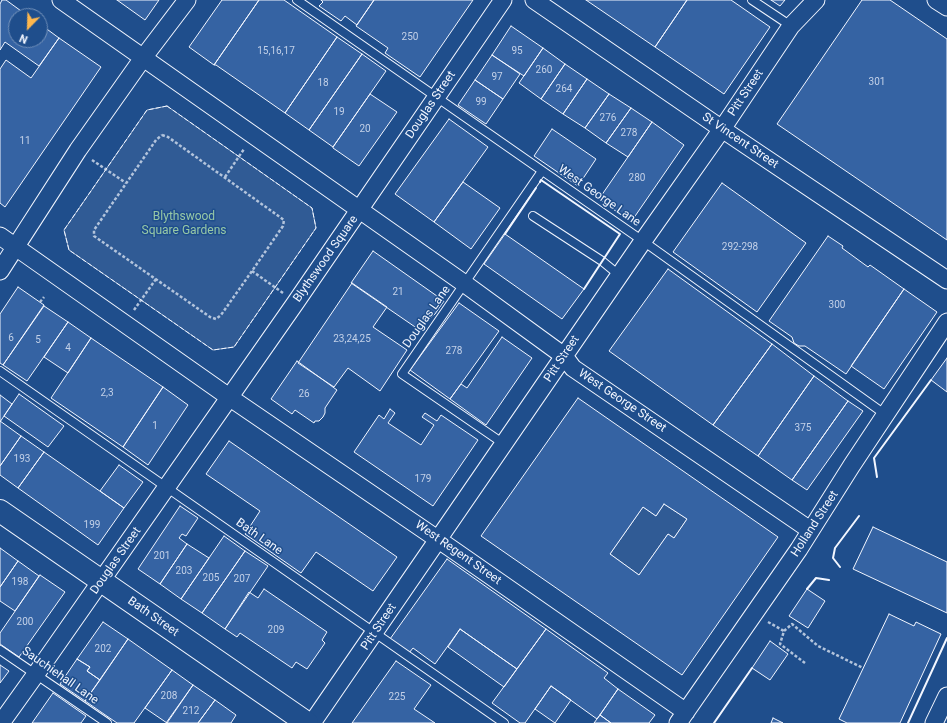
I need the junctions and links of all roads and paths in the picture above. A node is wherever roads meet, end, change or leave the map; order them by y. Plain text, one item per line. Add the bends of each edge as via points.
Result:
1 (61, 0) edge
2 (187, 0) edge
3 (296, 0) edge
4 (503, 0) edge
5 (534, 0) edge
6 (752, 0) edge
7 (816, 0) edge
8 (936, 0) edge
9 (947, 7) edge
10 (790, 26) junction
11 (143, 58) junction
12 (436, 97) junction
13 (722, 129) junction
14 (254, 136) junction
15 (78, 150) junction
16 (542, 171) junction
17 (225, 177) junction
18 (126, 183) junction
19 (360, 211) junction
20 (533, 216) dead end
21 (0, 236) edge
22 (643, 241) junction
23 (15, 247) junction
24 (0, 270) edge
25 (252, 271) junction
26 (619, 275) junction
27 (156, 279) junction
28 (947, 280) edge
29 (465, 284) junction
30 (44, 297) dead end
31 (40, 302) dead end
32 (296, 302) junction
33 (947, 322) edge
34 (125, 324) junction
35 (564, 356) junction
36 (0, 372) edge
37 (229, 397) junction
38 (886, 415) junction
39 (504, 444) junction
40 (167, 487) junction
41 (0, 511) edge
42 (810, 530) junction
43 (438, 540) junction
44 (101, 582) junction
45 (375, 632) junction
46 (0, 650) edge
47 (805, 663) dead end
48 (864, 668) dead end
49 (36, 674) junction
50 (947, 696) edge
51 (682, 717) edge
52 (1, 723) edge
53 (107, 723) edge
54 (307, 723) edge
55 (312, 723) edge
56 (504, 723) edge
57 (934, 723) edge

1 - 11 street
2 - 11 street
3 - 12 lane, West George Lane
4 - 12 street, Douglas Street
5 - 13 street, St Vincent Street
6 - 10 lane
7 - 10 street, Pitt Street
8 - 9 street
10 - 13 street, Pitt Street
11 - 14 street, Blythswood Square
11 - 15 street
12 - 16 lane, West George Lane
12 - 19 street, Douglas Street
13 - 22 street, Pitt Street
13 - 28 street, St Vincent Street
14 - 17 path
14 - 19 street, Blythswood Square
15 - 18 path
15 - 23 street
16 - 22 lane, West George Lane
16 - 29 lane, Douglas Lane
17 - 18 path via 162,135
17 - 25 path via 284,220 283,226
18 - 27 path via 94,230 94,236
19 - 29 street, West George Street
19 - 32 street, Blythswood Square
20 - 26 lane
21 - 23 street
22 - 26 street, Pitt Street
22 - 38 lane, West George Lane
23 - 24 street
23 - 34 street
25 - 27 path via 221,315 213,319
25 - 32 path
26 - 35 street, Pitt Street
27 - 34 path
29 - 35 street, West George Street
29 - 39 lane, Douglas Lane via 402,374
30 - 31 path
32 - 37 street, Blythswood Square
33 - 38 street, Holland Street
34 - 37 street
35 - 39 street, Pitt Street
35 - 42 street, West George Street via 573,368
36 - 40 lane, Bath Lane
37 - 40 street, Douglas Street
37 - 43 street, West Regent Street
38 - 42 street, Holland Street
39 - 43 street, Pitt Street
40 - 44 street, Douglas Street
40 - 45 lane, Bath Lane
41 - 44 street, Bath Street
42 - 51 street, Holland Street
43 - 45 street, Pitt Street
43 - 51 street, West Regent Street
44 - 49 street, Douglas Street
44 - 54 street, Bath Street
45 - 55 street, Pitt Street
45 - 56 lane, Bath Lane
46 - 49 lane, Sauchiehall Lane
47 - 48 path via 780,644 784,631 792,624 818,646
49 - 52 street, Douglas Street
49 - 53 lane, Sauchiehall Lane
50 - 57 street

